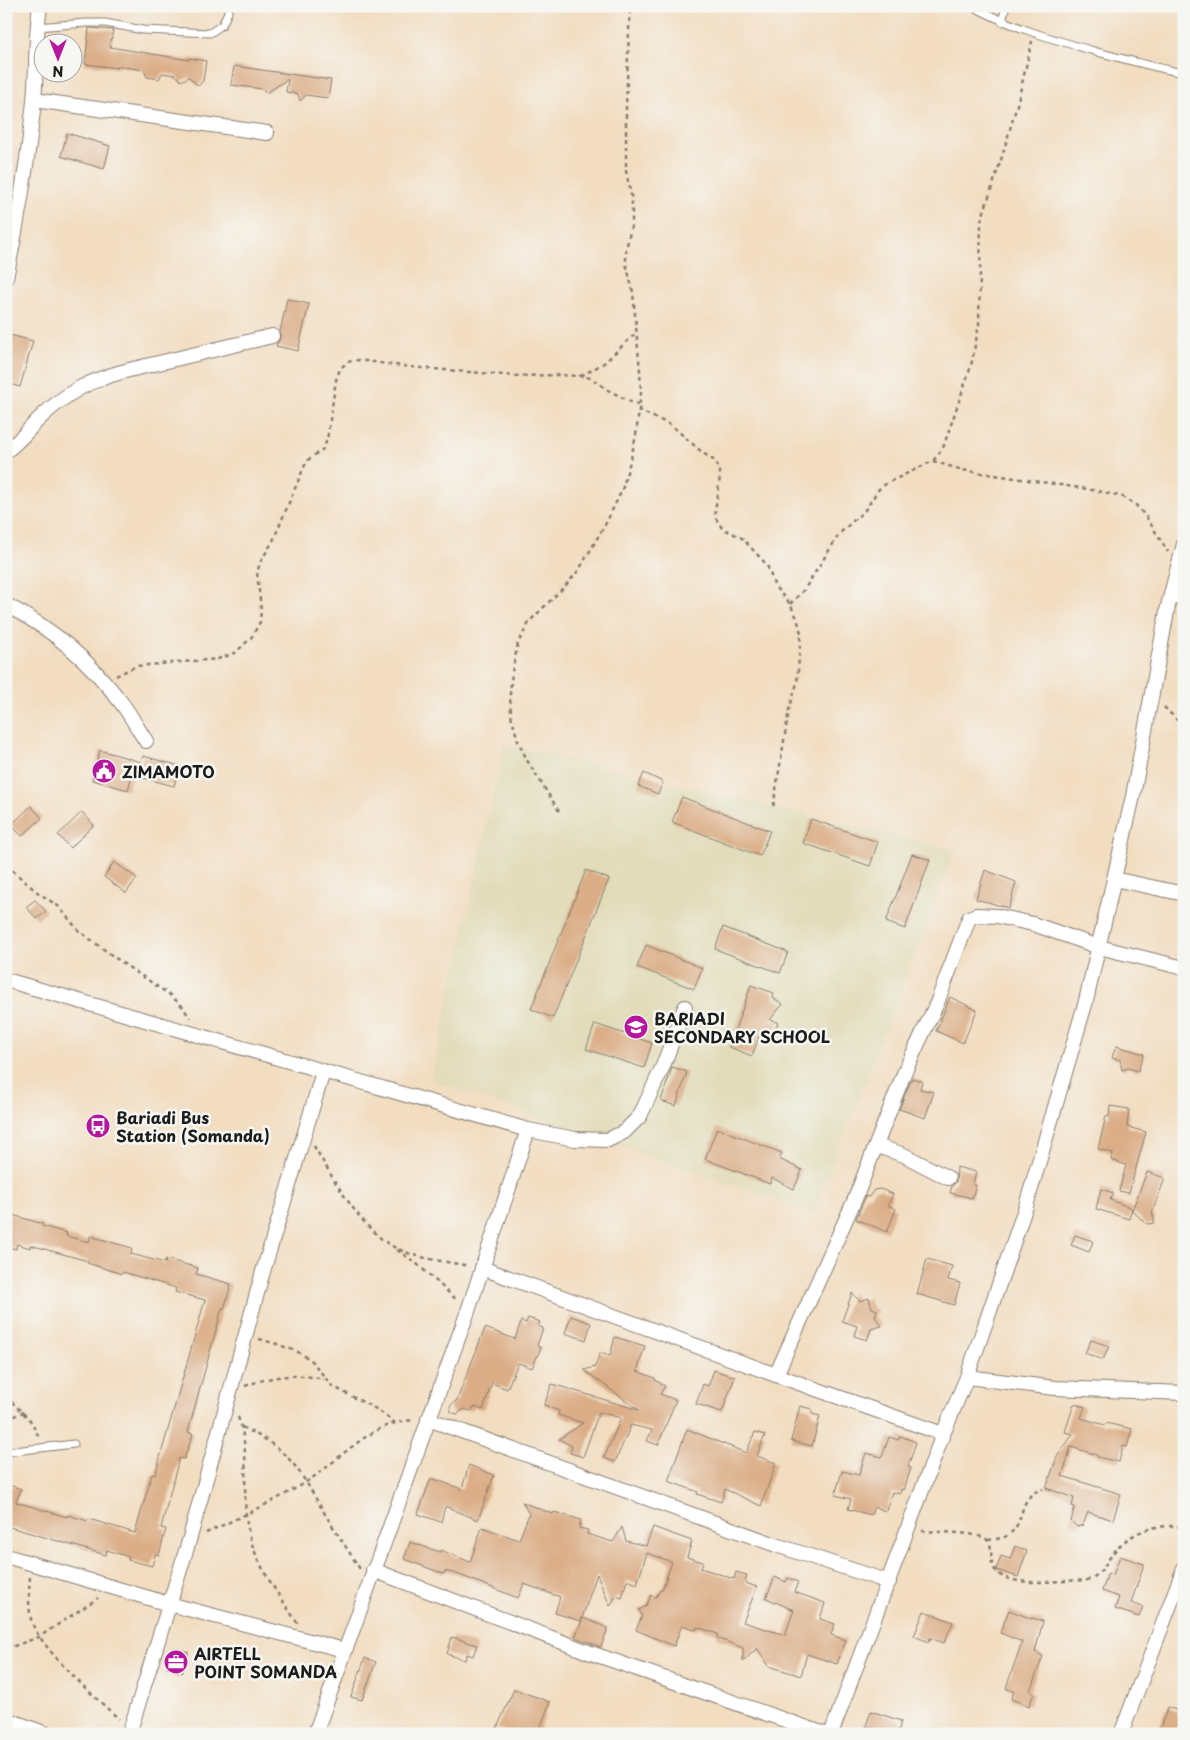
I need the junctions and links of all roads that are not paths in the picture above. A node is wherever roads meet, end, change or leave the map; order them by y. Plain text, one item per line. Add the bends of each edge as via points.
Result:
1 (40, 6) edge
2 (228, 6) edge
3 (972, 6) edge
4 (1006, 6) edge
5 (1002, 22) junction
6 (37, 27) junction
7 (1184, 73) edge
8 (34, 100) junction
9 (267, 133) dead end
10 (6, 278) edge
11 (272, 336) dead end
12 (6, 452) edge
13 (1184, 544) edge
14 (1177, 597) edge
15 (6, 604) edge
16 (146, 741) dead end
17 (1114, 879) junction
18 (1184, 894) edge
19 (1098, 947) junction
20 (1184, 968) edge
21 (6, 980) edge
22 (685, 1007) dead end
23 (323, 1072) junction
24 (528, 1130) junction
25 (877, 1146) junction
26 (948, 1178) dead end
27 (482, 1268) junction
28 (776, 1375) junction
29 (967, 1377) junction
30 (1184, 1393) edge
31 (428, 1419) junction
32 (943, 1434) junction
33 (74, 1444) dead end
34 (6, 1452) edge
35 (6, 1556) edge
36 (1184, 1568) edge
37 (371, 1577) junction
38 (889, 1582) junction
39 (169, 1604) junction
40 (344, 1650) junction
41 (6, 1719) edge
42 (129, 1732) edge
43 (47, 1734) edge
44 (315, 1734) edge
45 (825, 1734) edge
46 (832, 1734) edge
47 (1121, 1734) edge

1 - 6 street
2 - 6 lane via 222,25 210,33 86,23
3 - 5 lane
4 - 5 lane
5 - 7 lane via 1155,68
6 - 8 street
8 - 9 street
8 - 10 street via 18,220
11 - 12 street via 86,383 63,397
13 - 14 street via 1178,568
14 - 17 street via 1152,695 1134,796
15 - 16 street via 60,639 96,671
17 - 18 street
17 - 19 street
19 - 20 street
19 - 25 street via 1034,924 997,916 971,916
19 - 29 street via 1086,1001 1026,1206
21 - 23 street
22 - 24 street via 640,1116 624,1132 608,1140
23 - 24 street
23 - 39 street
24 - 27 street
25 - 26 street
25 - 28 street
27 - 28 street
27 - 31 street
28 - 32 street
29 - 30 street via 1055,1388
29 - 32 street
31 - 37 street
31 - 38 street via 776,1545
32 - 38 street
33 - 34 lane
35 - 39 street
36 - 47 street
37 - 40 street
37 - 45 street
38 - 46 street
39 - 40 street
39 - 42 street
40 - 44 street
41 - 43 street

